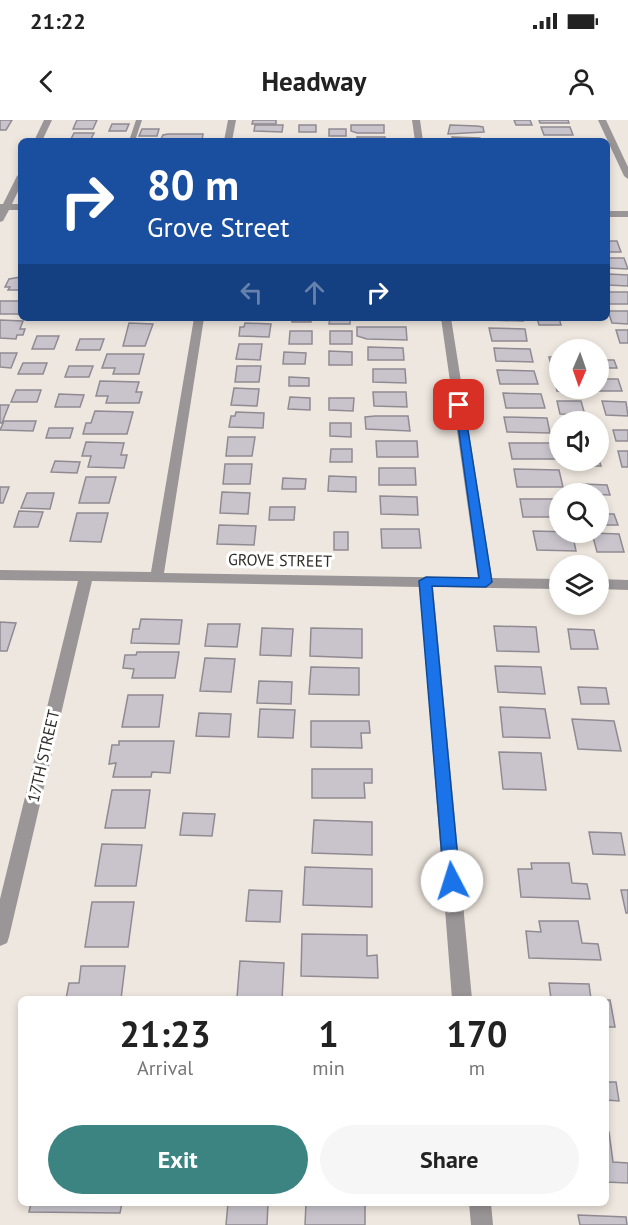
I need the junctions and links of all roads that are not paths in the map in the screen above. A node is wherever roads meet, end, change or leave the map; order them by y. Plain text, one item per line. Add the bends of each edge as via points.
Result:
1 (48, 120) edge
2 (139, 120) edge
3 (232, 120) edge
4 (416, 120) edge
5 (602, 120) edge
6 (39, 138) edge
7 (133, 138) edge
8 (229, 138) edge
9 (419, 138) edge
10 (628, 176) edge
11 (18, 181) edge
12 (3, 207) edge
13 (610, 214) edge
14 (628, 214) edge
15 (0, 219) edge
16 (199, 321) edge
17 (446, 321) edge
18 (0, 575) edge
19 (86, 576) junction
20 (157, 576) junction
21 (426, 581) junction
22 (486, 582) junction
23 (549, 584) edge
24 (609, 584) edge
25 (628, 585) edge
26 (0, 937) edge
27 (462, 996) edge
28 (480, 1206) edge
29 (482, 1225) edge

1 - 6 street
2 - 7 lane
3 - 8 street
4 - 9 street
5 - 10 street
11 - 12 street
12 - 15 street
13 - 14 street
16 - 20 street
17 - 22 street
18 - 19 street, GROVE STREET
19 - 20 street, GROVE STREET
19 - 26 street, 17TH STREET
20 - 21 street, GROVE STREET
21 - 22 street, GROVE STREET
21 - 27 street
22 - 23 street, GROVE STREET
24 - 25 street
28 - 29 street

